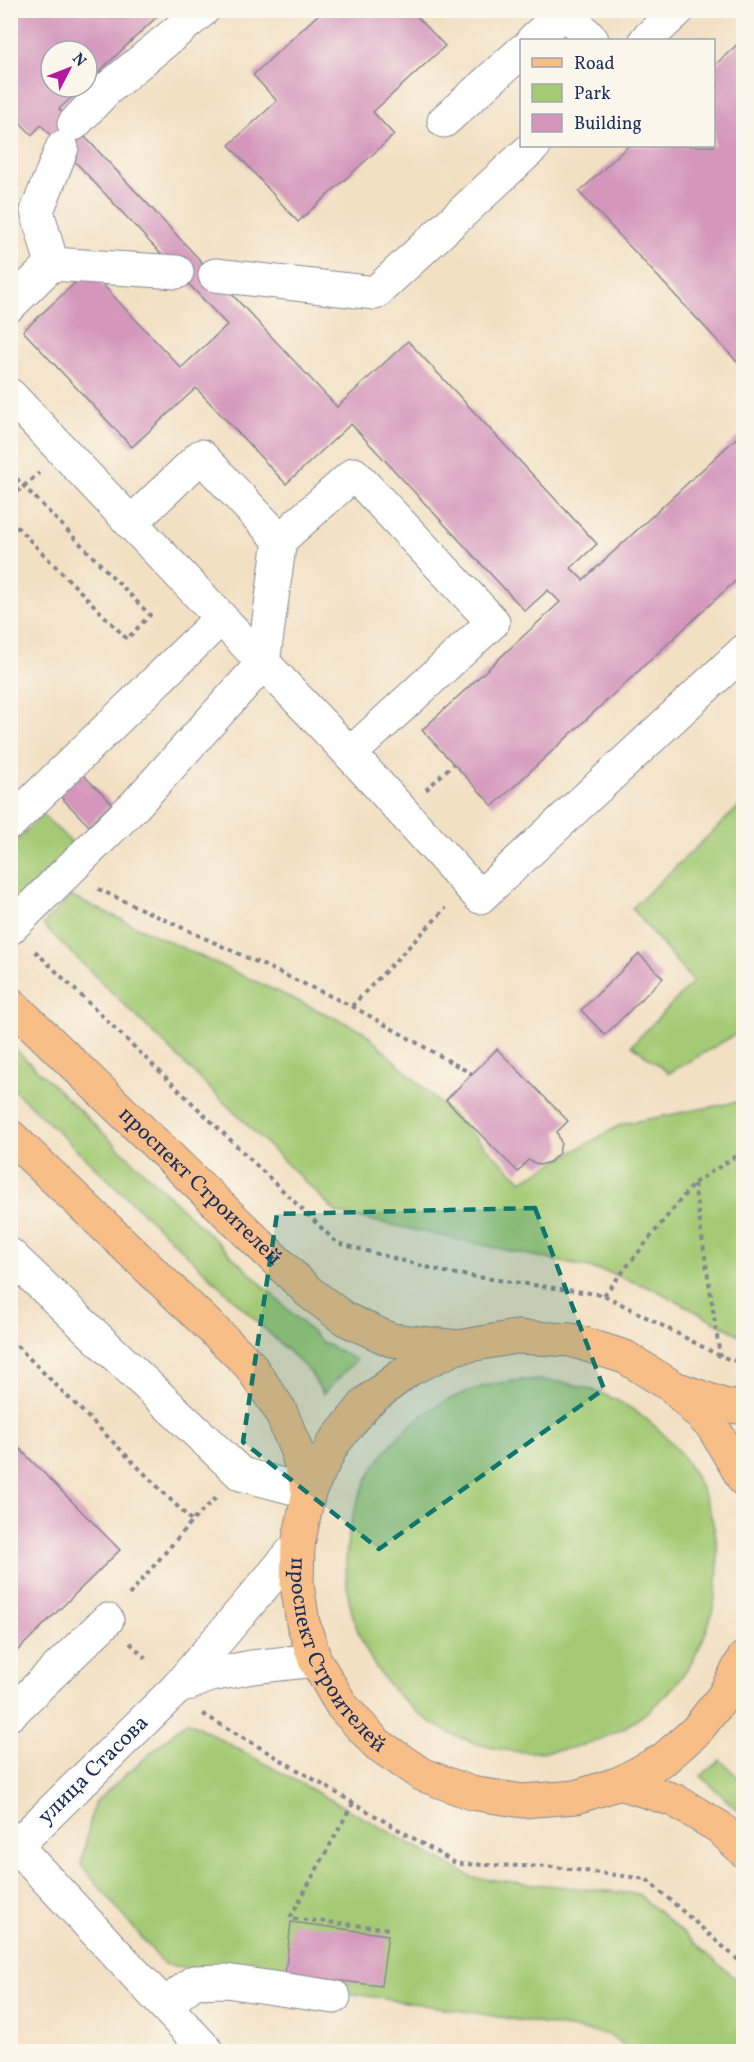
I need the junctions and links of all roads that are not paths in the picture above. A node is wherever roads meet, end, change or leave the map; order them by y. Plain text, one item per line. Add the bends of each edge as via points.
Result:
1 (203, 10) edge
2 (678, 10) edge
3 (566, 11) edge
4 (534, 39) edge
5 (591, 39) edge
6 (647, 39) edge
7 (520, 53) edge
8 (444, 121) dead end
9 (533, 147) edge
10 (52, 264) junction
11 (177, 272) dead end
12 (215, 275) dead end
13 (10, 306) edge
14 (10, 395) edge
15 (130, 523) junction
16 (280, 540) junction
17 (221, 618) junction
18 (744, 651) edge
19 (263, 663) junction
20 (350, 754) junction
21 (10, 823) edge
22 (19, 936) edge
23 (10, 1003) edge
24 (10, 1136) edge
25 (10, 1255) edge
26 (459, 1347) junction
27 (673, 1387) junction
28 (744, 1408) edge
29 (744, 1480) edge
30 (309, 1492) junction
31 (298, 1545) junction
32 (107, 1620) road end
33 (744, 1658) edge
34 (315, 1660) junction
35 (177, 1688) junction
36 (10, 1714) edge
37 (620, 1783) junction
38 (13, 1849) edge
39 (744, 1851) edge
40 (334, 1997) dead end
41 (165, 2005) junction
42 (208, 2052) edge

1 - 10 street via 106,90 68,136 37,211
2 - 6 street
3 - 4 street
3 - 5 street
7 - 8 street
9 - 12 street via 375,293
10 - 11 street
10 - 13 street
14 - 15 street
15 - 16 street via 201,456
15 - 17 street
16 - 19 street
16 - 20 street via 354,474 493,621
17 - 19 street
17 - 21 street
18 - 20 street via 480,897
19 - 20 street
19 - 22 street via 136,804 65,873
23 - 26 main road, проспект Строителей via 309,1292 345,1319 391,1340
24 - 30 main road, проспект Строителей via 249,1364 280,1410
25 - 30 street via 241,1474
26 - 27 main road, проспект Строителей via 514,1337 571,1340 625,1357
26 - 30 main road via 410,1369 367,1402 333,1444
27 - 28 main road via 723,1405
27 - 29 main road, проспект Строителей via 713,1427
30 - 31 main road, проспект Строителей
31 - 34 main road, проспект Строителей via 297,1584 303,1623
31 - 35 street, улица Стасова
32 - 36 street
33 - 37 main road, проспект Строителей via 723,1697 696,1731 664,1759
34 - 35 street, улица Стасова via 231,1671
34 - 37 main road, проспект Строителей via 342,1706 377,1744 421,1774 471,1794 523,1801 576,1797
35 - 38 street, улица Стасова
37 - 39 main road via 674,1800 719,1827
38 - 41 street
40 - 41 street via 226,1981 194,1982
41 - 42 street

